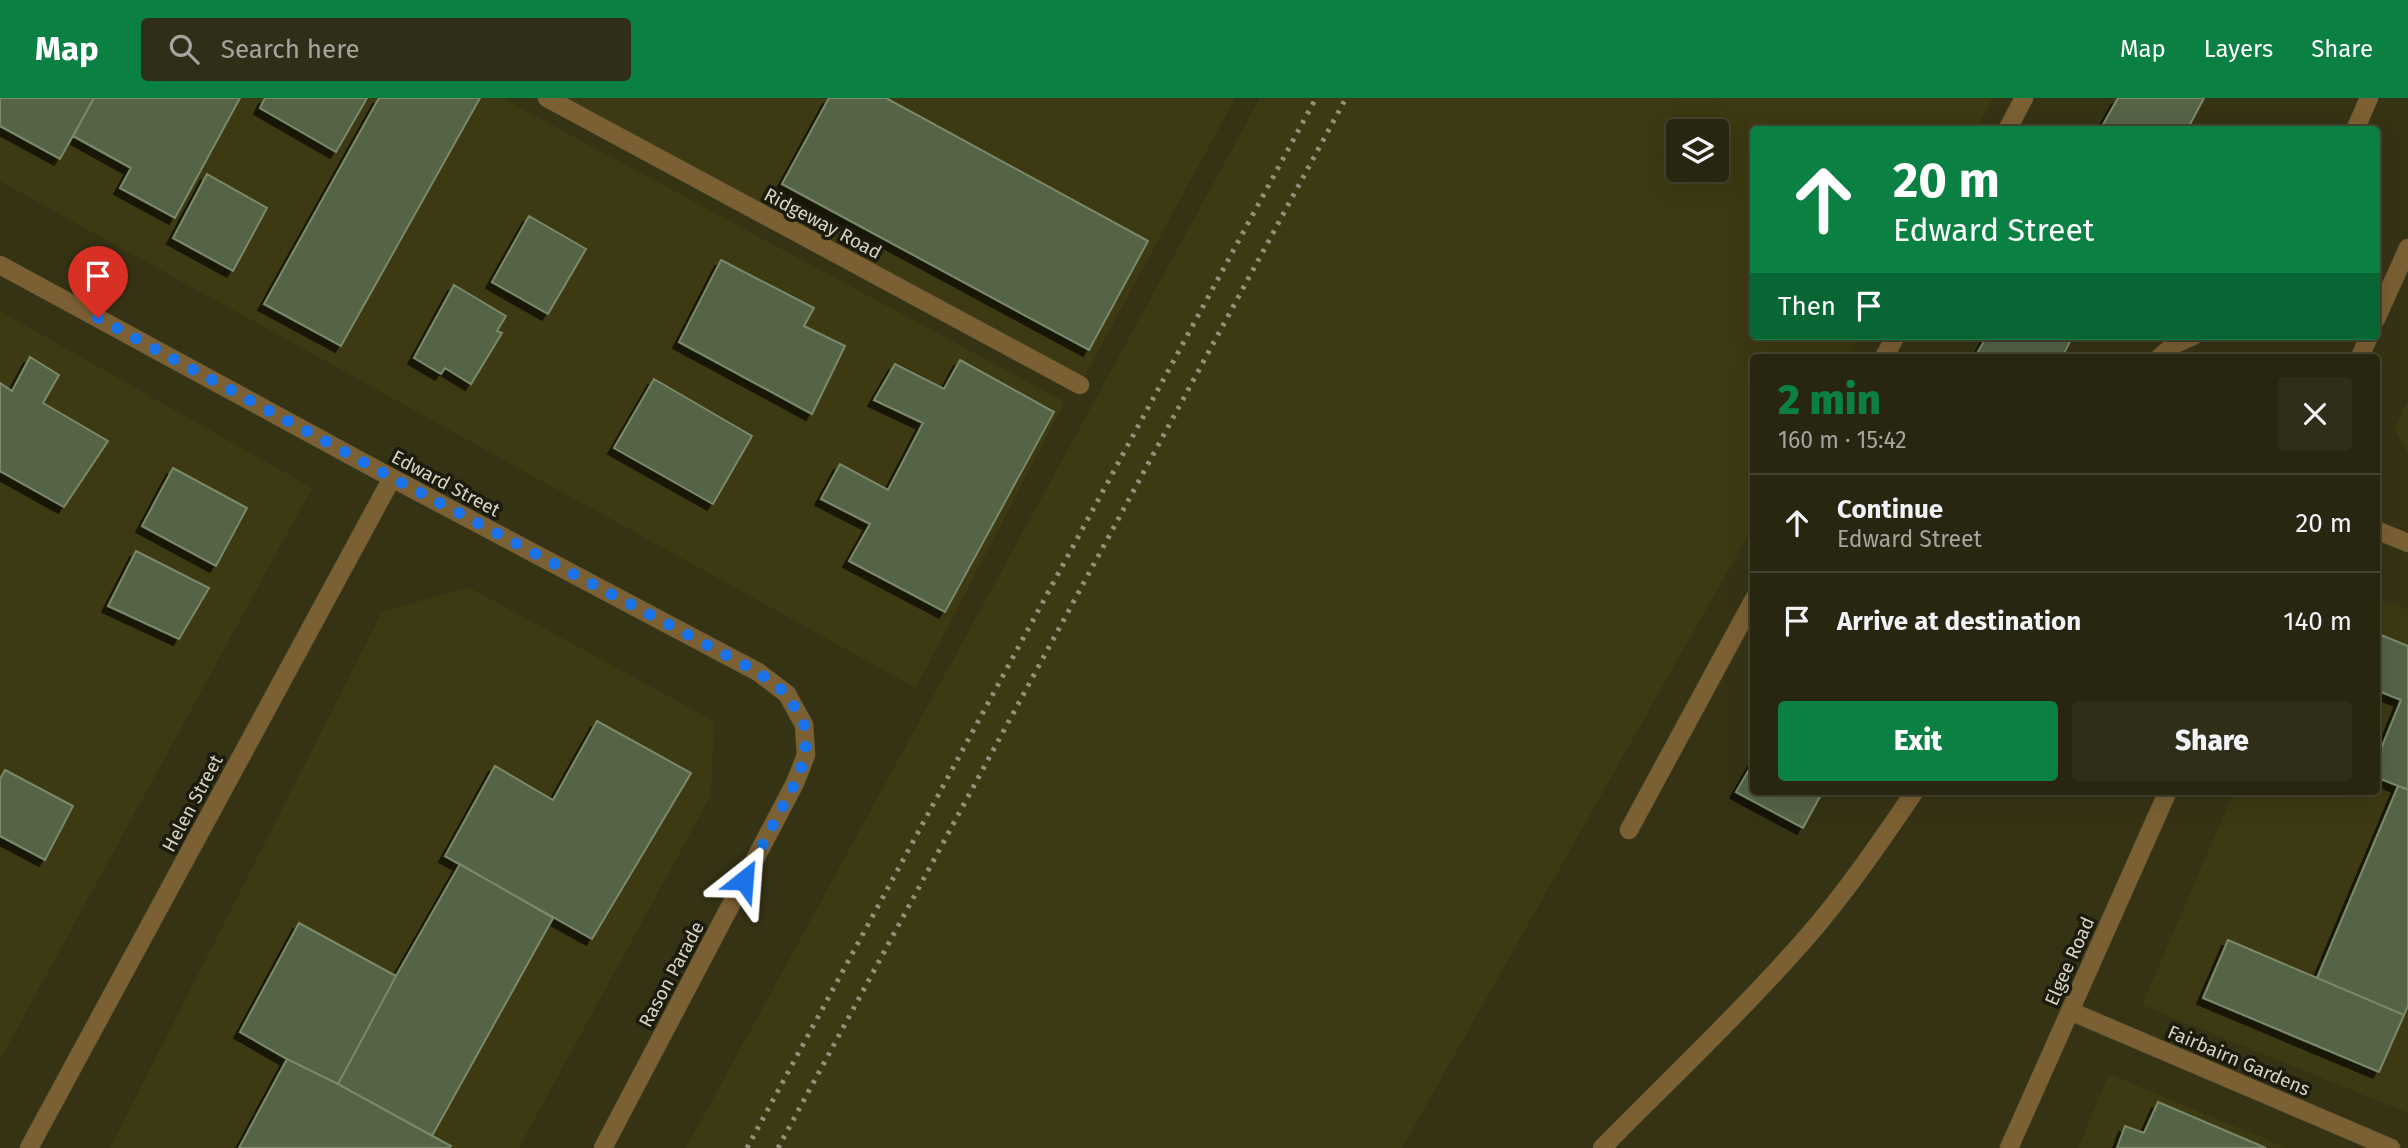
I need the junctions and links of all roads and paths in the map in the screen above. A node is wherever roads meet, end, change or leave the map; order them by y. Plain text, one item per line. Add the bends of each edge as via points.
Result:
1 (547, 98) edge
2 (2024, 98) edge
3 (2369, 98) edge
4 (2009, 126) edge
5 (2358, 126) edge
6 (2408, 248) edge
7 (0, 265) edge
8 (2380, 310) edge
9 (2184, 340) edge
10 (2163, 354) edge
11 (1080, 385) dead end
12 (393, 478) junction
13 (2380, 532) edge
14 (2408, 543) edge
15 (1750, 606) edge
16 (795, 783) joint
17 (1912, 795) edge
18 (2166, 795) edge
19 (1629, 830) dead end
20 (2070, 1011) junction
21 (29, 1148) edge
22 (603, 1148) edge
23 (1602, 1148) edge
24 (2009, 1148) edge
25 (2391, 1148) edge

1 - 11 street, Ridgeway Road
2 - 4 street
3 - 5 street
6 - 8 street
7 - 12 street, Edward Street
9 - 10 street
12 - 16 street, Edward Street via 758,672 787,694 804,724 806,755
12 - 21 street, Helen Street
13 - 14 street
15 - 19 street
16 - 22 street, Rason Parade
17 - 23 street via 1808,936
18 - 20 street, Elgee Road
20 - 24 street, Elgee Road
20 - 25 street, Fairbairn Gardens

